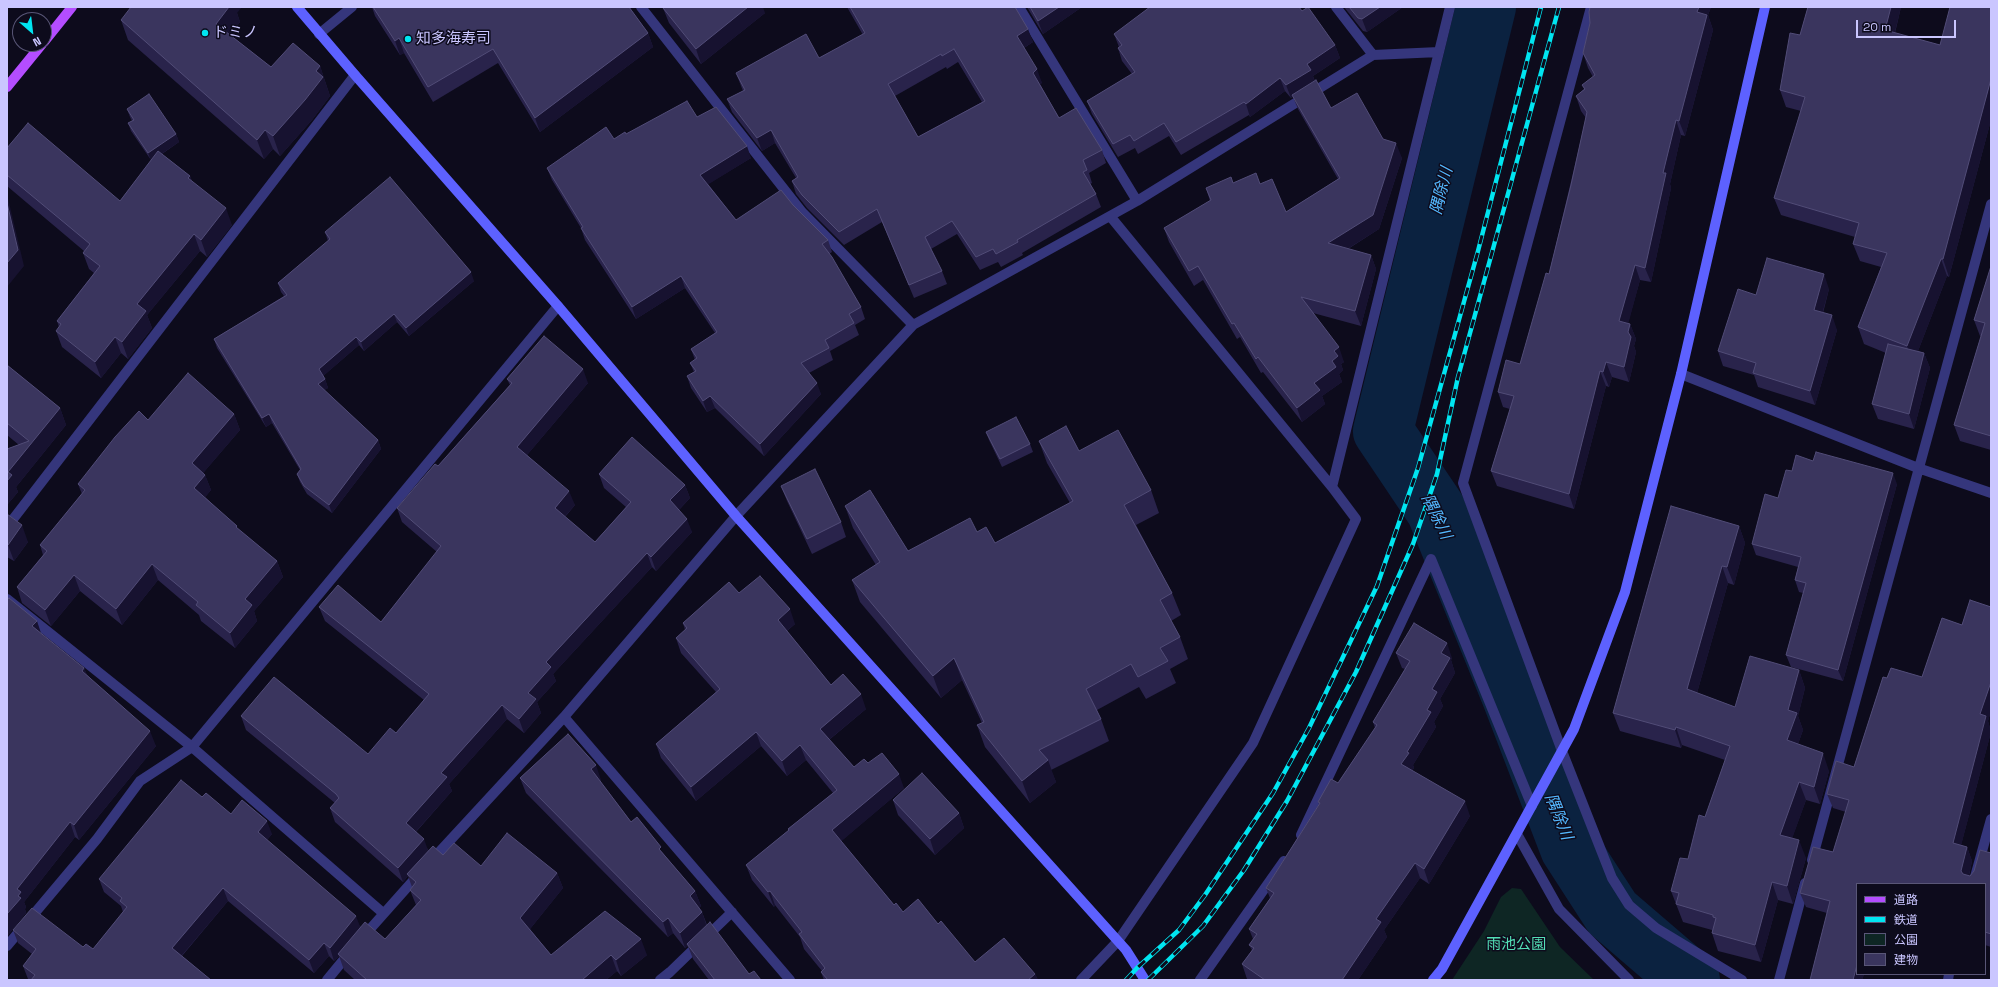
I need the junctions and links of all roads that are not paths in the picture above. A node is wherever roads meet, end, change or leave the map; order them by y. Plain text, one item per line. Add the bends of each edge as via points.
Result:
1 (72, 7) edge
2 (297, 7) edge
3 (352, 7) edge
4 (641, 7) edge
5 (1019, 7) edge
6 (1336, 7) edge
7 (1450, 7) edge
8 (1591, 7) edge
9 (1765, 7) edge
10 (52, 32) edge
11 (320, 34) junction
12 (36, 52) edge
13 (1439, 52) junction
14 (1373, 55) junction
15 (355, 75) junction
16 (7, 87) edge
17 (1137, 201) junction
18 (1991, 204) edge
19 (1110, 216) junction
20 (558, 306) junction
21 (913, 325) junction
22 (1681, 374) junction
23 (1918, 468) junction
24 (1332, 487) junction
25 (1991, 493) edge
26 (736, 516) junction
27 (7, 527) edge
28 (7, 599) edge
29 (564, 717) junction
30 (192, 747) junction
31 (1562, 751) junction
32 (1532, 806) junction
33 (1991, 819) edge
34 (1517, 834) junction
35 (1297, 842) edge
36 (1288, 854) edge
37 (1974, 883) edge
38 (732, 912) junction
39 (383, 913) junction
40 (1118, 941) junction
41 (7, 946) edge
42 (327, 980) edge
43 (660, 980) edge
44 (790, 980) edge
45 (1081, 980) edge
46 (1145, 980) edge
47 (1200, 980) edge
48 (1433, 980) edge
49 (1629, 980) edge
50 (1742, 980) edge
51 (1779, 980) edge

1 - 10 main road
2 - 11 street
3 - 11 street
4 - 21 street via 802,212
5 - 17 street
6 - 14 street
7 - 13 street
8 - 31 street via 1463,483
9 - 22 street
11 - 15 street
12 - 16 main road
13 - 14 street
13 - 24 street
14 - 17 street
15 - 20 street
15 - 27 street
17 - 19 street
18 - 23 street
19 - 21 street
19 - 24 street
20 - 26 street
20 - 30 street
21 - 26 street
22 - 23 street
22 - 31 street via 1625,592 1574,729
23 - 25 street
23 - 51 street
24 - 40 street via 1356,519 1253,743
26 - 29 street
26 - 40 street
28 - 30 street
29 - 38 street
29 - 39 street
30 - 39 street
30 - 41 street via 140,782
31 - 32 street
31 - 50 street via 1612,878 1628,905 1656,928
32 - 34 street
32 - 35 street via 1431,559
33 - 37 street
34 - 48 street via 1442,969
34 - 49 street via 1559,909
36 - 47 street
38 - 43 street
38 - 44 street
39 - 42 street
40 - 45 street
40 - 46 street

